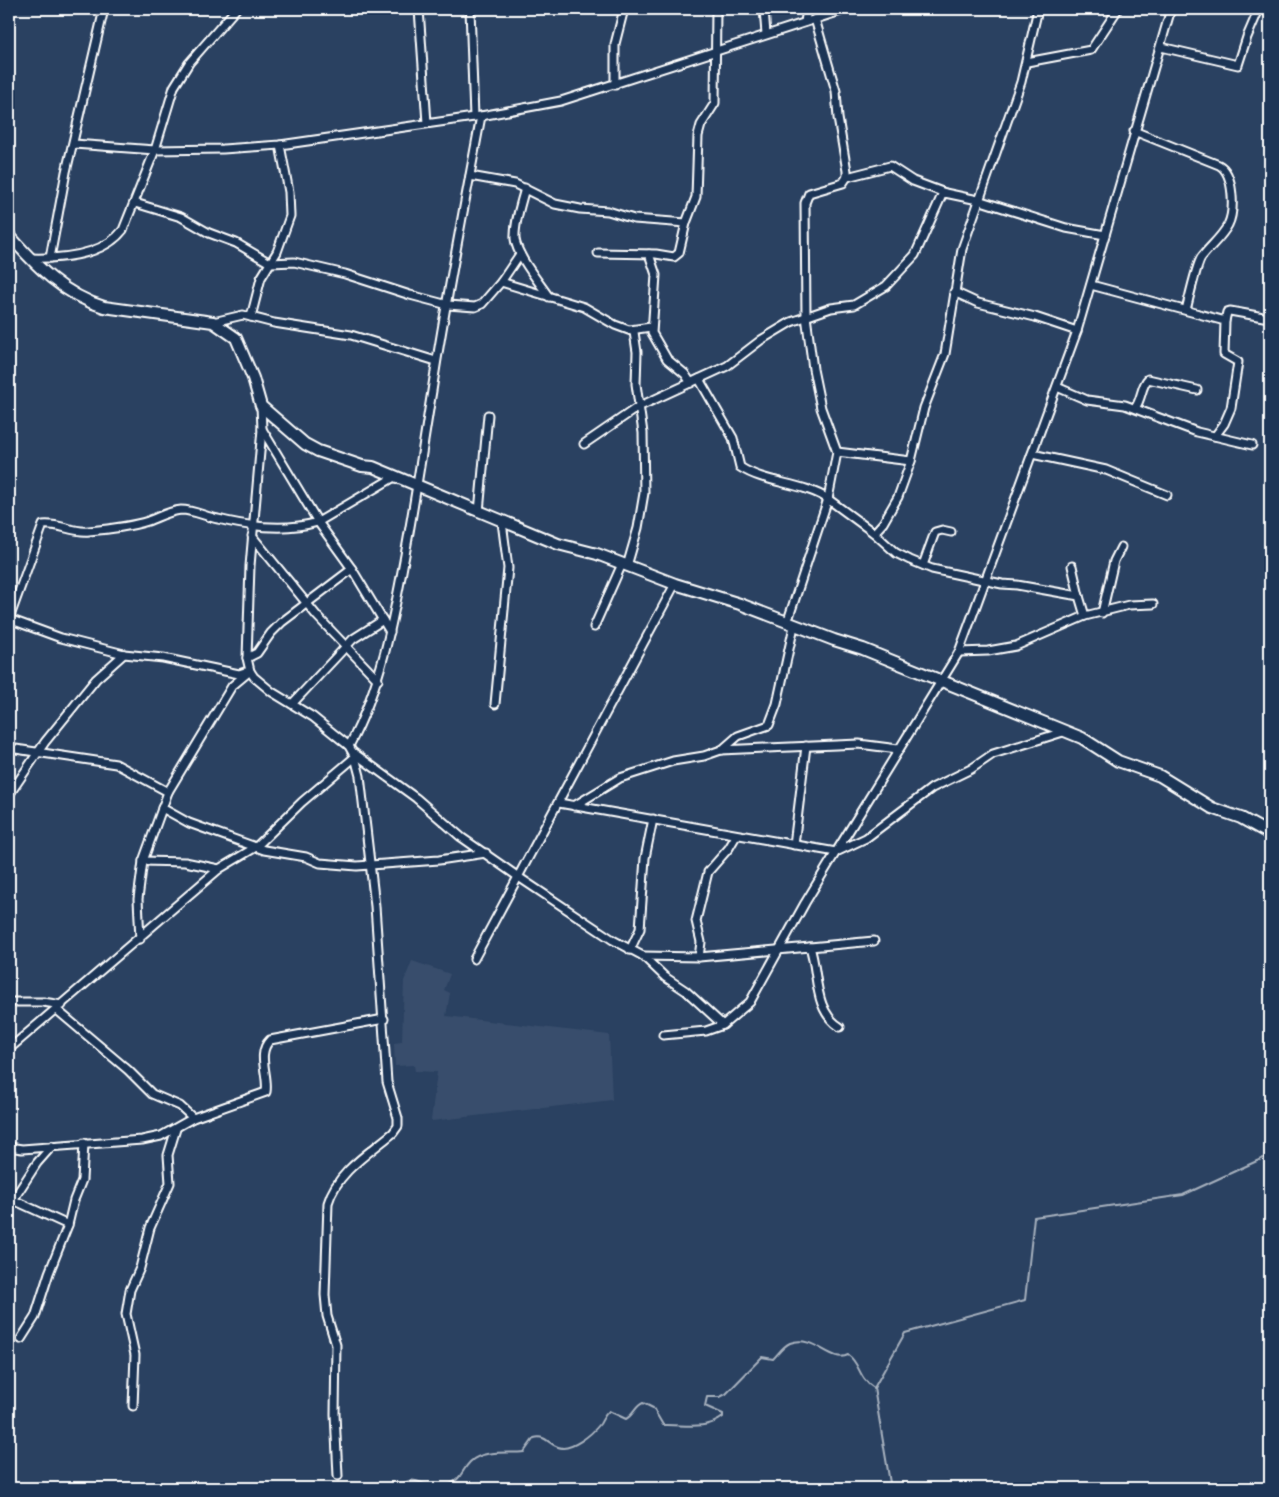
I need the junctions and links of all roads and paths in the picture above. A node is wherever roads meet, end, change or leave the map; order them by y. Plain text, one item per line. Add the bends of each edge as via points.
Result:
1 (104, 9) edge
2 (236, 9) edge
3 (419, 9) edge
4 (470, 9) edge
5 (624, 9) edge
6 (716, 9) edge
7 (764, 9) edge
8 (807, 9) edge
9 (847, 9) edge
10 (1038, 9) edge
11 (1118, 9) edge
12 (1171, 9) edge
13 (1259, 9) edge
14 (815, 18) junction
15 (805, 22) junction
16 (766, 34) junction
17 (1161, 47) junction
18 (716, 52) junction
19 (1027, 62) junction
20 (615, 85) junction
21 (478, 116) junction
22 (427, 122) junction
23 (1134, 131) junction
24 (74, 144) junction
25 (280, 145) junction
26 (155, 150) junction
27 (470, 176) junction
28 (847, 177) junction
29 (525, 188) junction
30 (945, 193) junction
31 (978, 200) junction
32 (135, 203) junction
33 (686, 223) junction
34 (9, 235) edge
35 (1105, 236) junction
36 (598, 253) dead end
37 (520, 254) junction
38 (649, 254) junction
39 (29, 258) junction
40 (50, 258) junction
41 (270, 262) junction
42 (501, 282) junction
43 (1091, 285) junction
44 (954, 292) junction
45 (549, 298) junction
46 (448, 305) junction
47 (1186, 310) junction
48 (806, 316) junction
49 (251, 317) junction
50 (1270, 318) edge
51 (1225, 321) junction
52 (213, 322) junction
53 (651, 327) junction
54 (630, 330) junction
55 (1077, 331) junction
56 (436, 361) junction
57 (699, 379) junction
58 (691, 383) junction
59 (1057, 387) junction
60 (1197, 390) dead end
61 (261, 406) junction
62 (638, 407) junction
63 (1136, 408) junction
64 (488, 414) dead end
65 (262, 429) junction
66 (1214, 436) junction
67 (584, 444) dead end
68 (1252, 445) dead end
69 (836, 452) junction
70 (1032, 454) junction
71 (910, 461) junction
72 (396, 476) junction
73 (418, 486) junction
74 (1167, 495) dead end
75 (828, 500) junction
76 (479, 512) junction
77 (318, 522) junction
78 (502, 522) junction
79 (253, 524) junction
80 (951, 532) dead end
81 (874, 533) junction
82 (252, 536) junction
83 (1121, 547) dead end
84 (624, 564) junction
85 (923, 565) junction
86 (1072, 566) dead end
87 (352, 569) junction
88 (988, 580) junction
89 (675, 584) junction
90 (1079, 596) junction
91 (308, 604) junction
92 (1153, 604) dead end
93 (1102, 613) junction
94 (1085, 616) junction
95 (383, 620) junction
96 (790, 624) junction
97 (594, 627) dead end
98 (390, 632) junction
99 (345, 646) junction
100 (959, 652) junction
101 (124, 654) junction
102 (247, 658) junction
103 (250, 671) junction
104 (378, 680) junction
105 (939, 681) junction
106 (292, 704) junction
107 (495, 704) dead end
108 (1063, 732) junction
109 (349, 746) junction
110 (806, 746) junction
111 (9, 748) edge
112 (898, 749) junction
113 (721, 750) junction
114 (38, 752) junction
115 (354, 755) junction
116 (168, 792) junction
117 (9, 796) edge
118 (559, 803) junction
119 (574, 806) junction
120 (162, 808) junction
121 (653, 819) junction
122 (1270, 834) edge
123 (736, 836) junction
124 (794, 845) junction
125 (256, 847) junction
126 (836, 852) junction
127 (486, 853) junction
128 (143, 861) junction
129 (370, 865) junction
130 (219, 869) junction
131 (517, 876) junction
132 (140, 939) junction
133 (874, 941) dead end
134 (810, 947) junction
135 (630, 950) junction
136 (778, 950) junction
137 (643, 956) junction
138 (699, 957) junction
139 (474, 959) dead end
140 (9, 1002) edge
141 (59, 1007) junction
142 (384, 1019) junction
143 (723, 1024) junction
144 (840, 1027) dead end
145 (663, 1035) dead end
146 (9, 1050) edge
147 (193, 1118) junction
148 (176, 1128) junction
149 (84, 1143) junction
150 (52, 1145) junction
151 (9, 1148) edge
152 (11, 1199) edge
153 (68, 1225) junction
154 (21, 1339) dead end
155 (133, 1406) dead end
156 (338, 1476) dead end

1 - 24 street
2 - 26 street via 190,62 174,87
3 - 22 street
4 - 21 street
5 - 20 street via 615,44
6 - 18 street
7 - 16 street
8 - 15 street
9 - 14 street
10 - 19 street
11 - 19 street via 1091,50
12 - 17 street
13 - 17 street via 1238,65
14 - 15 street
14 - 28 street via 836,90
15 - 16 street
16 - 18 street
17 - 23 street
18 - 20 street
18 - 33 street via 714,103 701,124 698,136 696,197
19 - 31 street
20 - 21 street via 561,102
21 - 22 street
21 - 27 street
22 - 25 street
23 - 35 street
23 - 47 street via 1219,165 1230,177 1229,223 1200,260
24 - 26 street
24 - 40 street
25 - 26 street
25 - 41 street via 290,216
26 - 32 street
27 - 29 street
27 - 46 street
28 - 30 street via 890,166 912,181
28 - 48 street via 843,183 814,191 806,197
29 - 33 street via 556,204 649,221
29 - 37 street via 515,238
30 - 31 street
30 - 48 street via 915,255 886,286 854,305
31 - 35 street via 1066,228
31 - 44 street via 962,249
32 - 40 street via 116,240 106,246
32 - 41 street via 181,217
33 - 38 street via 677,256
34 - 39 street
35 - 43 street
36 - 38 street
37 - 42 street
37 - 45 street
38 - 53 street via 656,275
39 - 40 street
39 - 52 street via 71,294 87,302
41 - 46 street via 294,262 345,274
41 - 49 street via 261,278
42 - 45 street
42 - 46 street via 482,304 475,307
43 - 47 street
43 - 55 street
44 - 55 street via 978,303
44 - 71 street via 945,354 924,408
45 - 54 street via 584,307
46 - 56 street
47 - 51 street
48 - 57 street via 761,340 727,366
48 - 69 street via 816,388
49 - 52 street via 243,314
49 - 56 street via 351,335
50 - 51 street via 1230,310
51 - 66 street via 1224,354 1237,360 1237,365 1231,408
52 - 61 street via 236,338
53 - 54 street
53 - 58 street via 654,341
54 - 62 street via 634,332 637,352
55 - 59 street
56 - 73 street
57 - 58 street
57 - 75 street via 730,432 740,467
58 - 62 street
59 - 63 street via 1074,397
59 - 70 street
60 - 63 street via 1148,379
61 - 65 street
61 - 72 street via 305,444 318,451
62 - 67 street
62 - 84 street via 643,433 644,493 638,528
63 - 66 street
64 - 76 street
65 - 77 street
65 - 79 street
66 - 68 street
69 - 71 street
69 - 75 street
70 - 74 street via 1106,470
70 - 88 street
71 - 81 street via 898,497
72 - 73 street
72 - 77 street
73 - 76 street
73 - 98 street
75 - 81 street
75 - 96 street
76 - 78 street
77 - 79 street via 288,527
77 - 87 street
78 - 84 street via 558,544
78 - 107 street via 508,568
79 - 82 street
79 - 101 street via 181,510 147,521 96,531 43,525 9,619 61,638
80 - 85 street via 935,532
81 - 85 street via 896,553
82 - 91 street
82 - 102 street
83 - 93 street via 1114,561
84 - 89 street
84 - 97 street
85 - 88 street
86 - 90 street
87 - 91 street
87 - 95 street
88 - 90 street
88 - 100 street
89 - 96 street
89 - 118 street
90 - 94 street
91 - 99 street
91 - 102 street via 271,633 257,654
92 - 93 street via 1128,605
93 - 94 street
94 - 100 street via 1016,646
95 - 98 street
95 - 99 street
96 - 105 street via 863,649
96 - 113 street via 777,704 769,725 738,736
98 - 104 street
99 - 104 street
99 - 106 street
100 - 105 street
101 - 103 street via 163,658 239,674
101 - 114 street via 96,679
102 - 103 street
103 - 106 street via 272,692
103 - 116 street via 232,686
104 - 109 street
105 - 108 street
105 - 112 street
106 - 109 street
108 - 122 street via 1082,738 1118,761 1160,776 1212,808 1241,818
108 - 126 street via 993,754 932,788 866,838
109 - 115 street
110 - 112 street via 859,744
110 - 113 street
110 - 124 street
111 - 114 street
112 - 126 street
113 - 119 street via 620,778
114 - 116 street via 116,764
114 - 117 street
115 - 125 street
115 - 127 street
115 - 129 street via 360,776
116 - 120 street
118 - 119 street
118 - 131 street
119 - 121 street
120 - 125 street via 189,822
120 - 128 street
121 - 123 street
121 - 135 street via 645,858 640,929
123 - 124 street
123 - 138 street via 708,872 696,921 701,942
124 - 126 street
125 - 129 street via 320,862
125 - 130 street
126 - 136 street
127 - 129 street
127 - 131 street
128 - 130 street via 185,862
128 - 132 street via 138,899
129 - 142 street
130 - 132 street
131 - 135 street
131 - 139 street
132 - 141 street
133 - 134 street
134 - 136 street
134 - 144 street via 823,1010
135 - 137 street
136 - 138 street
136 - 143 street via 750,1002
137 - 138 street
137 - 143 street
140 - 141 street via 43,1002
141 - 146 street
141 - 147 street via 152,1094 180,1106
142 - 147 street via 270,1040 263,1056 266,1092
142 - 156 street via 388,1082 398,1126 332,1188 328,1203 324,1295 336,1345
143 - 145 street via 706,1031
147 - 148 street
148 - 149 street via 161,1136 142,1140
148 - 155 street via 168,1155 170,1183 150,1228 140,1268 130,1290 126,1314 135,1356
149 - 150 street
149 - 153 street via 83,1174
150 - 151 street
150 - 152 street
152 - 153 street
153 - 154 street via 35,1317

